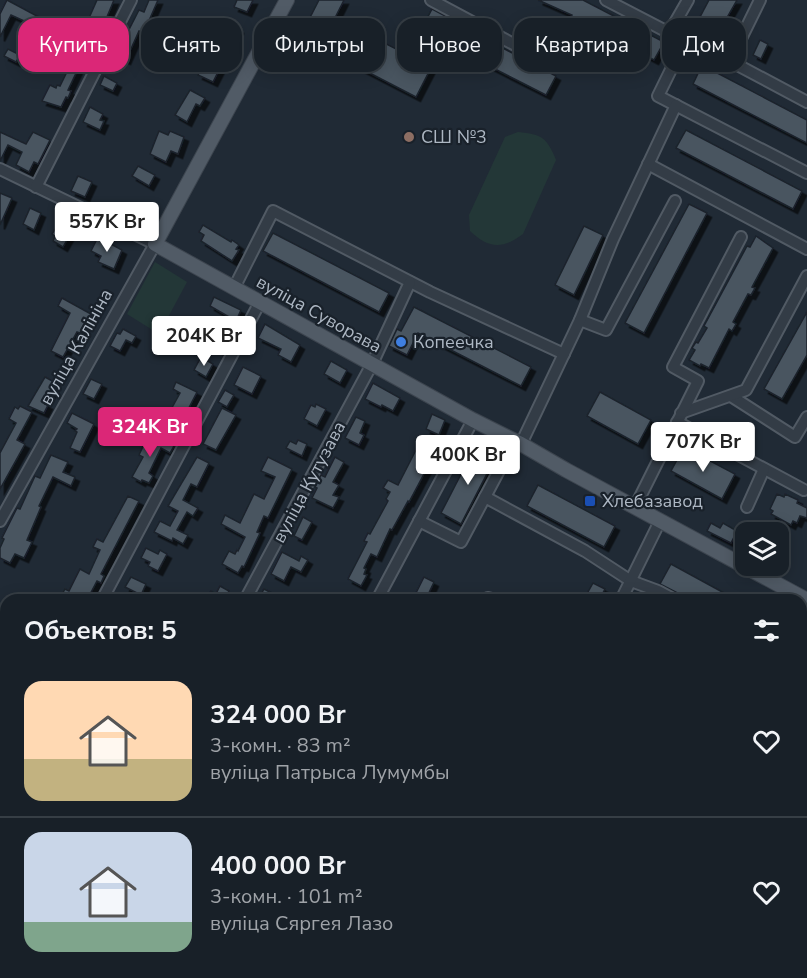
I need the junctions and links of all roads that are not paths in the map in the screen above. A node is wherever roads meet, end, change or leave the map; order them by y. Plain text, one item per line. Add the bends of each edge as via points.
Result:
1 (131, 0) edge
2 (287, 0) edge
3 (431, 0) edge
4 (606, 0) edge
5 (688, 0) edge
6 (760, 0) edge
7 (678, 18) edge
8 (746, 28) edge
9 (662, 29) edge
10 (514, 44) edge
11 (746, 70) edge
12 (670, 72) edge
13 (807, 102) edge
14 (676, 105) junction
15 (648, 164) junction
16 (0, 169) edge
17 (807, 173) edge
18 (36, 187) junction
19 (675, 201) dead end
20 (741, 237) dead end
21 (154, 244) junction
22 (807, 249) edge
23 (807, 276) edge
24 (410, 282) junction
25 (234, 288) junction
26 (260, 302) junction
27 (580, 320) junction
28 (564, 354) junction
29 (372, 364) junction
30 (731, 396) junction
31 (807, 417) edge
32 (679, 418) junction
33 (473, 420) junction
34 (521, 444) junction
35 (502, 465) dead end
36 (764, 469) junction
37 (804, 490) dead end
38 (485, 497) junction
39 (635, 507) junction
40 (747, 507) dead end
41 (0, 521) edge
42 (419, 521) junction
43 (660, 521) junction
44 (631, 581) junction
45 (105, 594) edge
46 (248, 594) edge
47 (380, 594) edge
48 (624, 594) edge
49 (655, 594) edge
50 (796, 594) edge

1 - 18 street
2 - 21 main road, вуліца Калініна
3 - 10 street
4 - 9 street
5 - 7 street
6 - 8 street
11 - 13 street
12 - 14 street via 658,96
14 - 15 street
14 - 17 street
15 - 22 street
15 - 27 street
16 - 18 street, вуліца Суворава
18 - 21 street, вуліца Суворава
19 - 27 street via 606,330
20 - 32 street via 673,367 698,381
21 - 25 main road, вуліца Суворава
21 - 41 street, вуліца Калініна
23 - 30 street via 746,390
24 - 25 street via 273,211
24 - 28 street
24 - 29 street, вуліца Кутузава
25 - 26 main road, вуліца Суворава
26 - 29 main road, вуліца Суворава
26 - 45 street
27 - 28 street
28 - 34 street
29 - 33 main road, вуліца Суворава
29 - 46 street, вуліца Кутузава
30 - 31 street via 795,437
30 - 32 street
32 - 36 street
32 - 39 street
33 - 34 main road, вуліца Суворава
33 - 42 street
34 - 39 main road, вуліца Суворава
35 - 38 street
36 - 37 street
36 - 40 street
38 - 42 street via 460,542
38 - 44 street via 585,551
39 - 43 main road, вуліца Суворава
42 - 47 street
43 - 44 street
43 - 50 main road, вуліца Суворава
44 - 48 street
44 - 49 street

